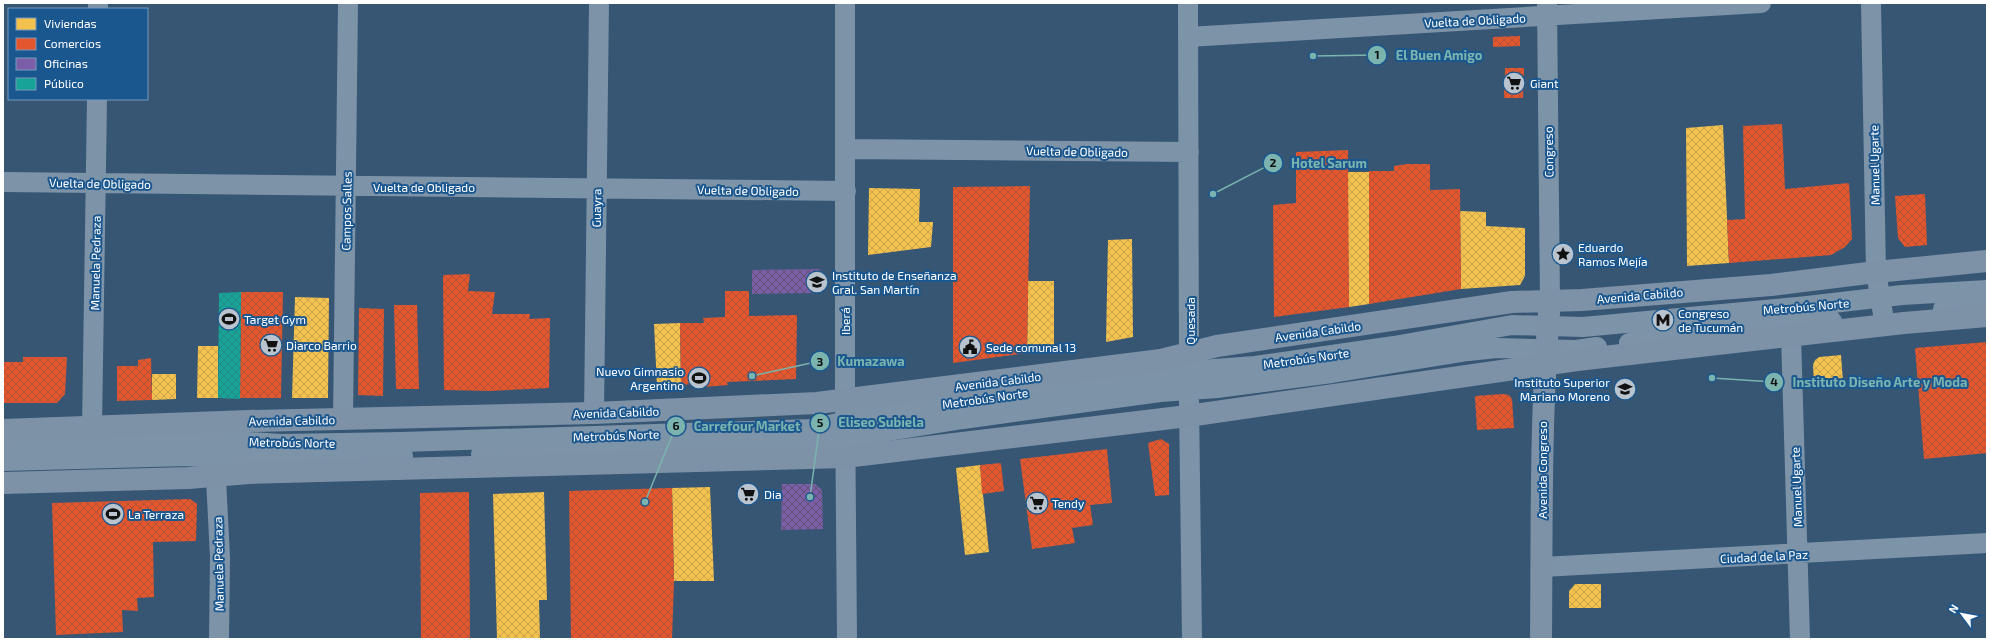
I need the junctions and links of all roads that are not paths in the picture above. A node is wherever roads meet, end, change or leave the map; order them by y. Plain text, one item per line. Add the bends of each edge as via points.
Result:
1 (348, 3) edge
2 (599, 3) edge
3 (845, 3) edge
4 (1188, 3) edge
5 (1761, 3) edge
6 (1871, 3) edge
7 (1547, 10) edge
8 (1188, 37) junction
9 (97, 100) edge
10 (846, 148) junction
11 (1189, 152) junction
12 (3, 182) edge
13 (96, 182) junction
14 (347, 187) junction
15 (596, 188) junction
16 (846, 191) junction
17 (1987, 262) edge
18 (1876, 272) junction
19 (1987, 290) edge
20 (1550, 301) junction
21 (1987, 305) edge
22 (1883, 313) junction
23 (1987, 316) edge
24 (1548, 325) junction
25 (1791, 335) junction
26 (1545, 357) junction
27 (1189, 371) junction
28 (594, 413) junction
29 (1188, 416) junction
30 (343, 418) junction
31 (198, 422) junction
32 (92, 428) junction
33 (845, 429) junction
34 (3, 430) edge
35 (3, 444) edge
36 (215, 458) junction
37 (3, 461) edge
38 (3, 483) edge
39 (1987, 543) edge
40 (1799, 554) junction
41 (1542, 567) junction
42 (219, 639) edge
43 (847, 639) edge
44 (1192, 639) edge
45 (1541, 639) edge
46 (1800, 639) edge

1 - 14 street, Campos Salles
2 - 15 street, Guayra
3 - 10 street, Iberá
4 - 8 street, Quesada
5 - 7 street, Vuelta de Obligado
6 - 18 street, Manuel Ugarte
7 - 8 street, Vuelta de Obligado
7 - 20 street, Congreso
8 - 11 street, Quesada
9 - 13 street, Manuela Pedraza
10 - 11 street, Vuelta de Obligado
10 - 16 street, Iberá
11 - 27 street, Quesada
12 - 13 street, Vuelta de Obligado
13 - 14 street, Vuelta de Obligado
13 - 32 street, Manuela Pedraza
14 - 15 street, Vuelta de Obligado
14 - 30 street, Campos Salles
15 - 16 street, Vuelta de Obligado
15 - 28 street, Guayra
16 - 33 street, Iberá
17 - 18 main road, Avenida Cabildo
18 - 20 main road, Avenida Cabildo via 1771,285
18 - 22 street, Manuel Ugarte
19 - 22 street, Metrobús Norte via 1902,295
20 - 24 main road, Avenida Congreso
20 - 27 main road, Avenida Cabildo via 1504,304 1217,346
21 - 22 street, Metrobús Norte
22 - 23 main road, Avenida Cabildo
22 - 24 street, Metrobús Norte via 1583,327
22 - 25 main road, Avenida Cabildo
22 - 26 street, Metrobús Norte via 1576,350
24 - 26 main road, Avenida Congreso
24 - 27 street, Metrobús Norte via 1512,325 1394,346 1255,366
25 - 26 main road, Avenida Cabildo
25 - 40 street, Manuel Ugarte
26 - 27 street, Metrobús Norte via 1497,348 1217,388
26 - 29 main road, Avenida Cabildo
26 - 41 main road, Avenida Congreso
27 - 29 street, Quesada
27 - 33 street, Metrobús Norte via 963,419
27 - 33 main road, Avenida Cabildo via 1161,360
28 - 30 main road, Avenida Cabildo
28 - 33 main road, Avenida Cabildo
29 - 33 main road, Avenida Cabildo
29 - 44 street, Quesada
30 - 31 main road, Avenida Cabildo
31 - 32 main road, Avenida Cabildo
31 - 36 street
32 - 34 main road, Avenida Cabildo
33 - 36 street, Metrobús Norte via 281,444
33 - 36 main road, Avenida Cabildo via 249,473
33 - 43 street, Iberá
35 - 36 street, Metrobús Norte via 183,438
36 - 37 street, Metrobús Norte via 179,456
36 - 38 main road, Avenida Cabildo
36 - 42 street, Manuela Pedraza via 220,557
39 - 40 street, Ciudad de la Paz
40 - 41 street, Ciudad de la Paz
40 - 46 street, Manuel Ugarte
41 - 45 main road, Avenida Congreso

